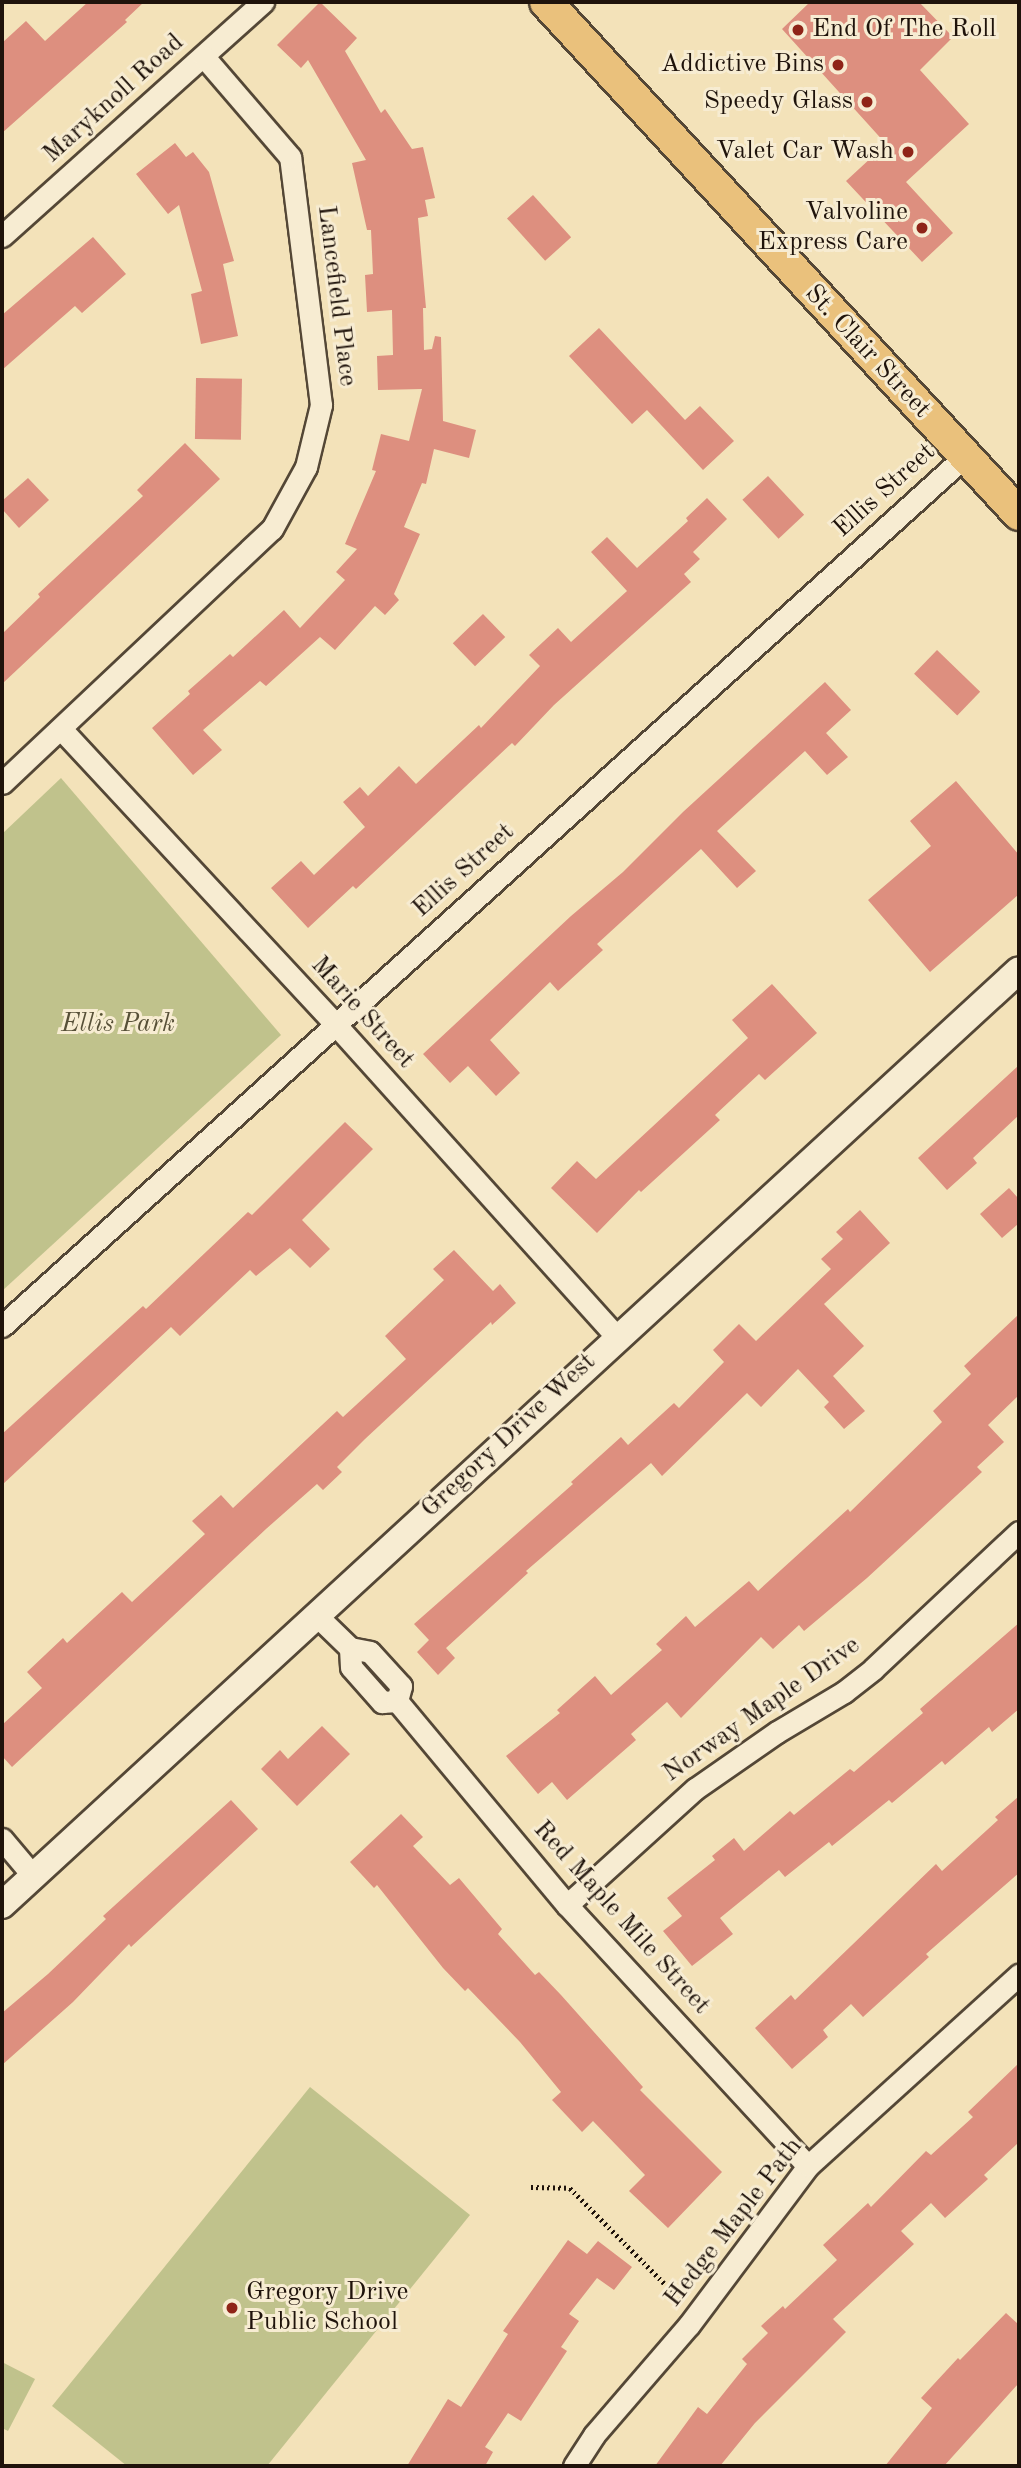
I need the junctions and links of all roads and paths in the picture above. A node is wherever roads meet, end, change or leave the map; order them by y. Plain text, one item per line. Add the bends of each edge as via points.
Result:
1 (262, 2) edge
2 (546, 2) edge
3 (204, 57) junction
4 (2, 236) edge
5 (964, 457) junction
6 (1019, 514) edge
7 (62, 730) junction
8 (2, 783) edge
9 (1019, 970) edge
10 (336, 1025) junction
11 (2, 1326) edge
12 (617, 1336) junction
13 (1019, 1532) edge
14 (316, 1615) junction
15 (2, 1839) edge
16 (34, 1877) junction
17 (2, 1905) edge
18 (567, 1905) junction
19 (1019, 1975) edge
20 (808, 2166) junction
21 (531, 2187) dead end
22 (696, 2315) junction
23 (574, 2466) edge

1 - 3 street, Maryknoll Road
2 - 5 main road, St. Clair Street
3 - 4 street, Maryknoll Road
3 - 7 street, Lancefield Place via 290,157 321,405 306,467 272,529
5 - 6 main road, St. Clair Street
5 - 10 street, Ellis Street
7 - 8 street, Lancefield Place
7 - 10 street, Marie Street
9 - 12 street, Gregory Drive West
10 - 11 street, Ellis Street
10 - 12 street, Marie Street
12 - 14 street, Gregory Drive West
13 - 18 street, Norway Maple Drive via 873,1669 695,1789
14 - 16 street, Gregory Drive West
14 - 18 street, Red Maple Mile Street via 350,1648 370,1651 401,1686 397,1701
15 - 16 street
16 - 17 street, Gregory Drive West
18 - 20 street, Red Maple Mile Street
19 - 20 street, Hedge Maple Path
20 - 22 street, Hedge Maple Path
21 - 22 path via 570,2189
22 - 23 street, Hedge Maple Path via 594,2435

